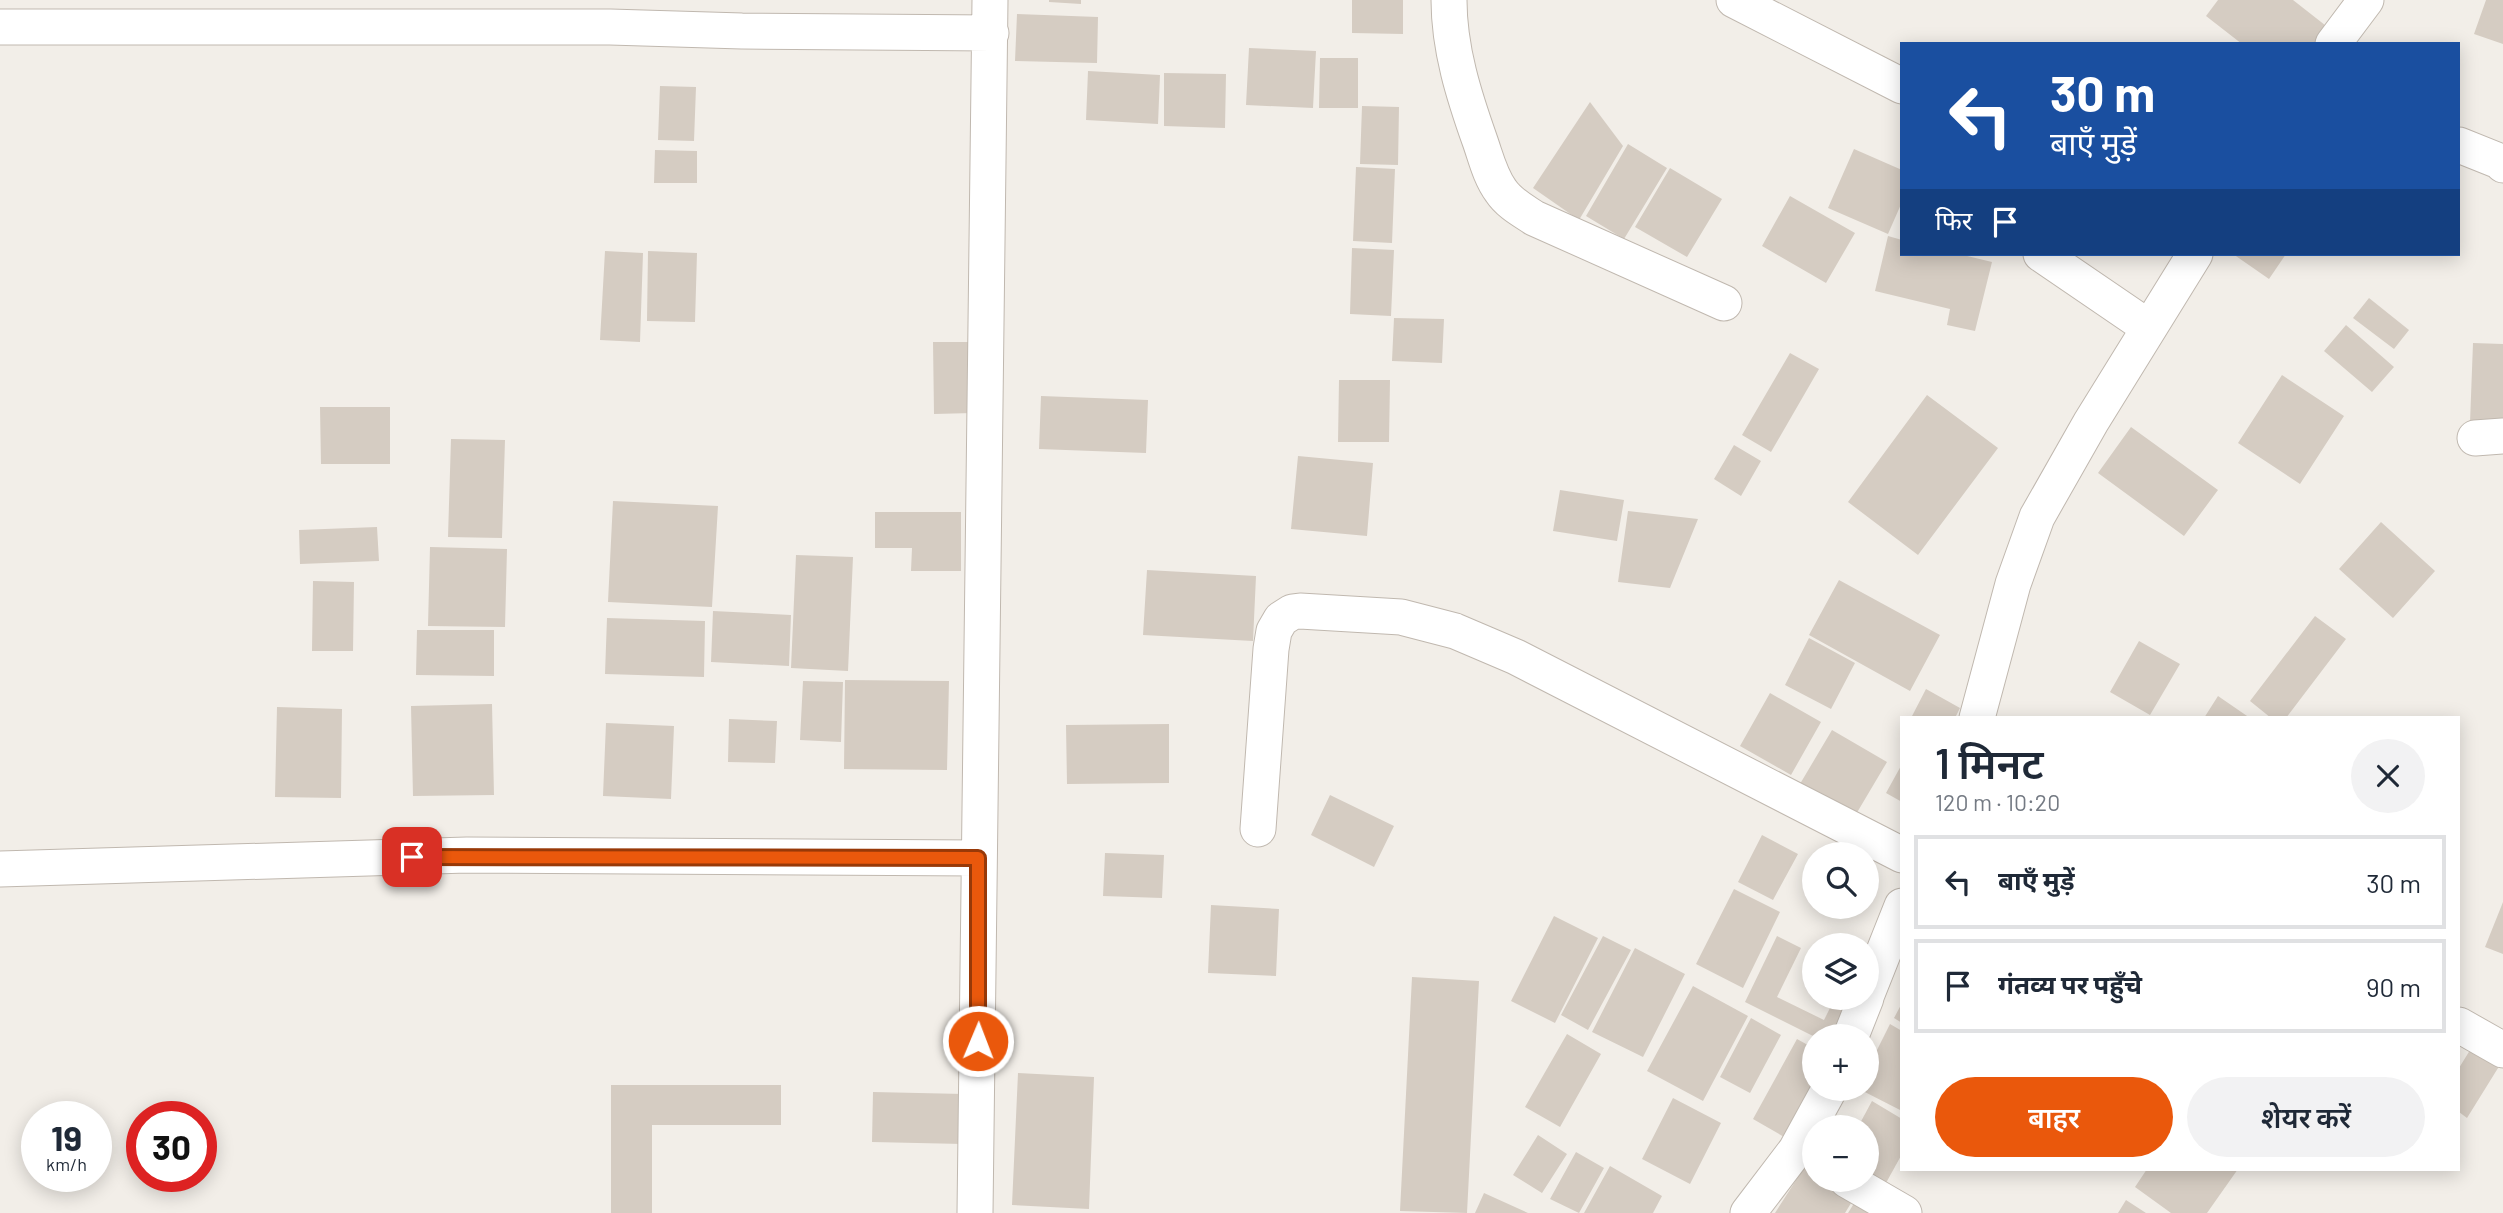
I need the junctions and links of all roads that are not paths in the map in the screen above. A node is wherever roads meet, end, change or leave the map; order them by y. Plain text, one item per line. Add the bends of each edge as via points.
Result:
1 (1449, 0) edge
2 (1734, 0) edge
3 (2366, 0) edge
4 (991, 16) edge
5 (0, 26) edge
6 (2334, 42) edge
7 (1900, 85) edge
8 (2460, 145) edge
9 (2503, 165) edge
10 (2044, 256) edge
11 (2194, 256) edge
12 (1724, 303) dead end
13 (2148, 327) junction
14 (1978, 716) edge
15 (1258, 829) dead end
16 (1900, 854) edge
17 (978, 858) junction
18 (0, 869) edge
19 (1900, 911) edge
20 (1879, 965) edge
21 (2460, 1027) edge
22 (2503, 1050) edge
23 (1802, 1159) edge
24 (1868, 1192) edge
25 (975, 1213) edge
26 (1748, 1213) edge
27 (1905, 1213) edge

1 - 12 street via 1465,103 1501,191 1534,218
2 - 7 street
3 - 6 street
4 - 5 street via 742,31 610,26
4 - 17 street
8 - 9 street
10 - 13 street
11 - 13 street
13 - 14 street via 2037,517 2013,584
15 - 16 street via 1274,631 1292,612 1333,612 1401,617 1455,631 1516,657
17 - 18 street via 467,855
17 - 25 street
19 - 20 street
21 - 22 street
23 - 26 street
24 - 27 street

